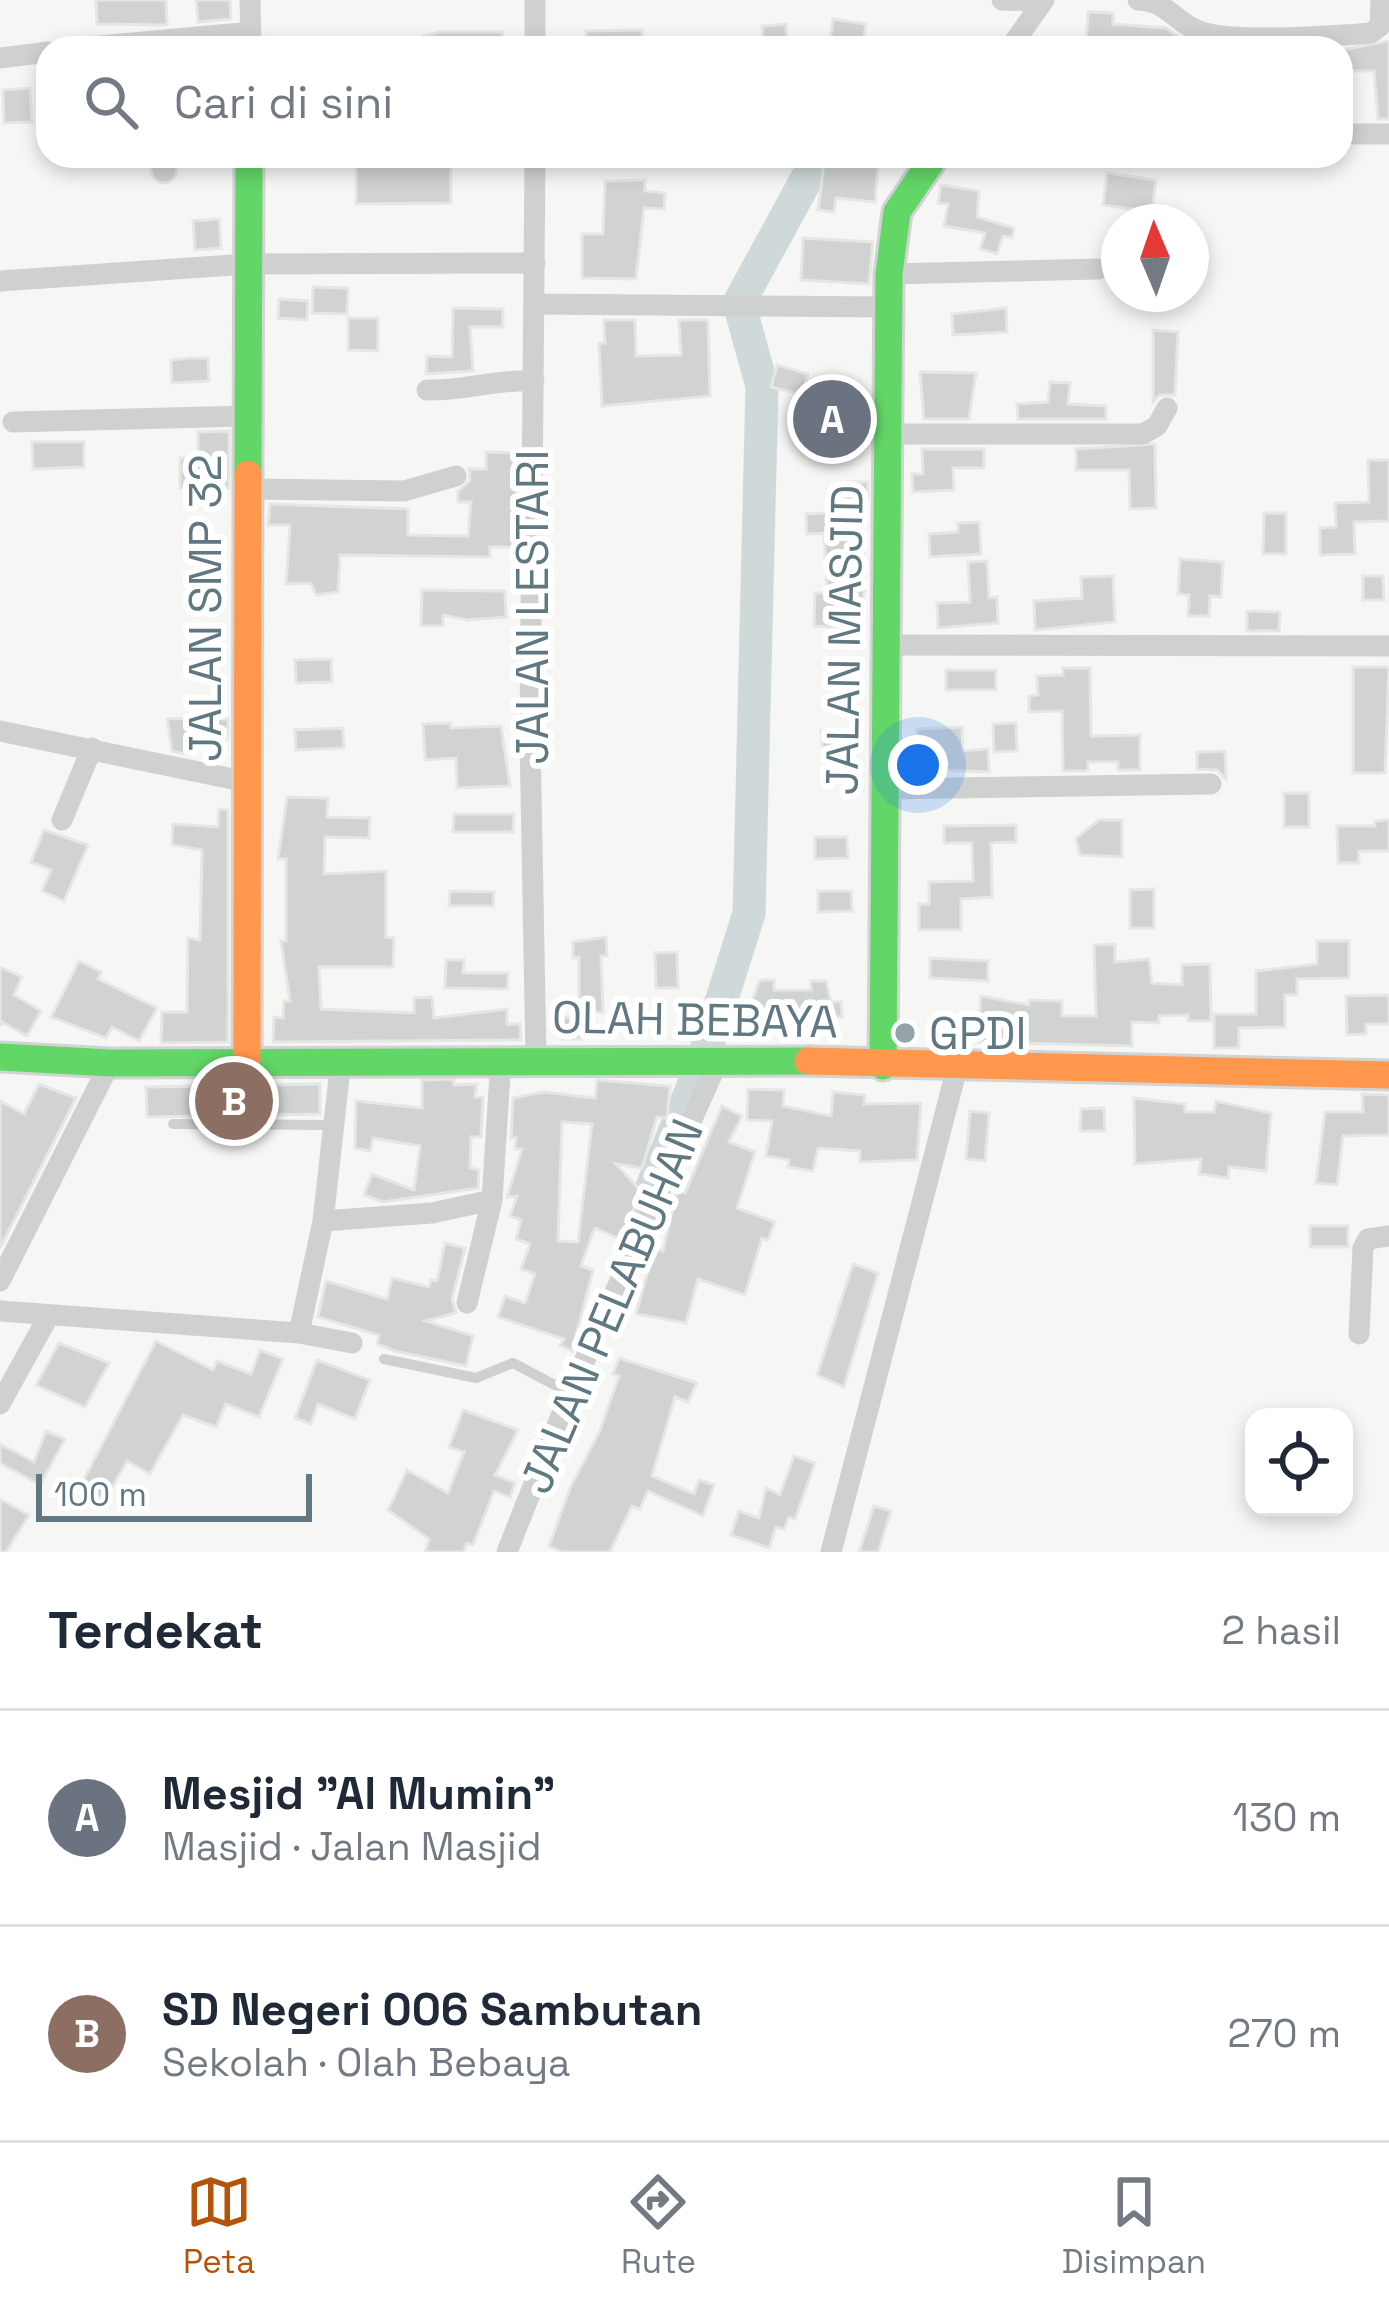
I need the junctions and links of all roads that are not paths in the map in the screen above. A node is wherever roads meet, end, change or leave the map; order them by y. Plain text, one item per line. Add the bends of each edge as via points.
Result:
1 (250, 0) edge
2 (535, 0) edge
3 (1001, 0) edge
4 (1138, 0) edge
5 (1381, 0) edge
6 (1044, 1) edge
7 (251, 36) edge
8 (535, 36) edge
9 (1019, 36) edge
10 (36, 54) edge
11 (0, 58) edge
12 (1353, 134) edge
13 (1389, 134) edge
14 (249, 168) edge
15 (535, 168) edge
16 (927, 168) edge
17 (535, 263) junction
18 (247, 264) junction
19 (1098, 269) dead end
20 (889, 274) junction
21 (0, 281) edge
22 (534, 304) junction
23 (890, 307) junction
24 (534, 381) junction
25 (427, 390) dead end
26 (1167, 407) dead end
27 (246, 416) junction
28 (13, 422) dead end
29 (888, 434) junction
30 (456, 476) dead end
31 (246, 489) junction
32 (886, 645) junction
33 (1389, 646) edge
34 (0, 731) edge
35 (92, 748) junction
36 (247, 782) junction
37 (1211, 784) dead end
38 (884, 789) junction
39 (62, 820) dead end
40 (0, 1057) edge
41 (501, 1058) junction
42 (536, 1058) junction
43 (247, 1060) junction
44 (341, 1060) junction
45 (713, 1060) junction
46 (110, 1063) junction
47 (883, 1066) junction
48 (958, 1068) junction
49 (1389, 1075) edge
50 (173, 1124) dead end
51 (335, 1125) junction
52 (492, 1200) junction
53 (323, 1221) junction
54 (1389, 1236) edge
55 (0, 1281) edge
56 (467, 1303) dead end
57 (0, 1311) edge
58 (48, 1317) junction
59 (299, 1333) junction
60 (1359, 1334) dead end
61 (352, 1343) dead end
62 (384, 1359) dead end
63 (562, 1389) junction
64 (0, 1404) edge
65 (507, 1552) edge
66 (831, 1552) edge

1 - 7 street
2 - 8 street
3 - 6 street
4 - 5 street via 1163,3 1190,27 1224,35 1371,33 1380,26
6 - 9 street
10 - 11 street
12 - 13 street
14 - 18 street, JALAN SMP 32
15 - 17 street, JALAN LESTARI
16 - 20 street, JALAN MASJID via 897,212
17 - 18 street
17 - 22 street, JALAN LESTARI
18 - 21 street
18 - 27 street, JALAN SMP 32
19 - 20 street
20 - 23 street, JALAN MASJID
22 - 23 street
22 - 24 street, JALAN LESTARI
23 - 29 street, JALAN MASJID
24 - 25 street
24 - 42 street, JALAN LESTARI
26 - 29 street via 1143,434
27 - 28 street
27 - 31 street, JALAN SMP 32
29 - 32 street, JALAN MASJID
30 - 31 street via 404,491
31 - 36 street, JALAN SMP 32
32 - 33 street
32 - 38 street, JALAN MASJID
34 - 35 street
35 - 36 street
35 - 39 street
36 - 43 street, JALAN SMP 32
37 - 38 street
38 - 47 street, JALAN MASJID
40 - 46 street, OLAH BEBAYA
41 - 42 street, OLAH BEBAYA
41 - 44 street, OLAH BEBAYA
41 - 52 street
42 - 45 street, OLAH BEBAYA
43 - 44 street, OLAH BEBAYA
43 - 46 street, OLAH BEBAYA
44 - 51 street
45 - 47 street, OLAH BEBAYA
45 - 63 street, JALAN PELABUHAN
46 - 55 street
47 - 48 street, OLAH BEBAYA
48 - 49 street, OLAH BEBAYA
48 - 66 street
50 - 51 lane
51 - 53 street
52 - 53 street
52 - 56 street
53 - 59 street
54 - 60 street via 1368,1239 1363,1248
57 - 58 street
58 - 59 street
58 - 64 street
59 - 61 street
62 - 63 lane via 476,1378 516,1364
63 - 65 street, JALAN PELABUHAN

